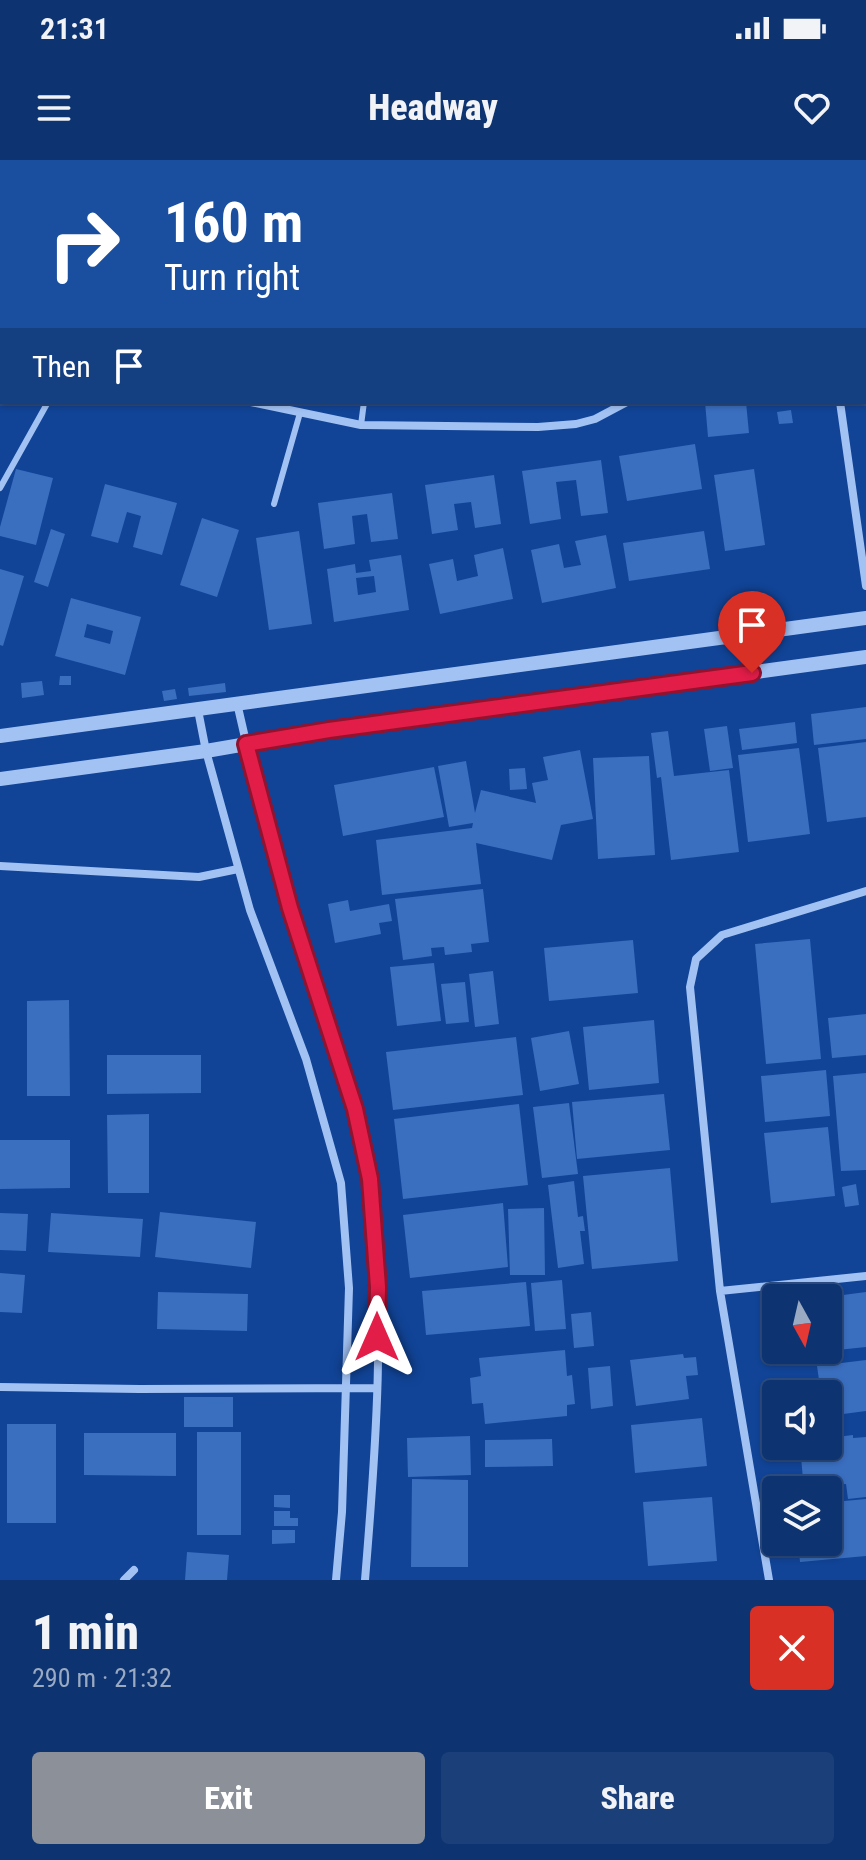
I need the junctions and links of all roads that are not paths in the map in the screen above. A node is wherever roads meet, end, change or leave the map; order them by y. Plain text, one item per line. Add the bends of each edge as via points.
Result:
1 (47, 404) edge
2 (260, 404) edge
3 (364, 404) edge
4 (624, 404) edge
5 (840, 404) edge
6 (300, 413) junction
7 (361, 425) junction
8 (0, 488) edge
9 (274, 504) dead end
10 (866, 586) edge
11 (866, 618) edge
12 (866, 657) edge
13 (237, 703) junction
14 (198, 710) junction
15 (0, 736) edge
16 (246, 744) junction
17 (206, 751) junction
18 (0, 779) edge
19 (0, 866) edge
20 (238, 869) junction
21 (866, 891) edge
22 (866, 1276) edge
23 (720, 1291) junction
24 (0, 1387) edge
25 (377, 1388) junction
26 (346, 1389) junction
27 (134, 1570) dead end
28 (124, 1580) edge
29 (336, 1580) edge
30 (365, 1580) edge
31 (769, 1580) edge

1 - 8 lane
2 - 6 street
3 - 7 lane
4 - 7 street via 576,424
5 - 10 street
6 - 7 street
6 - 9 lane
11 - 13 street
12 - 16 street
13 - 14 street
13 - 16 street
14 - 15 street
14 - 17 street
16 - 17 street
16 - 25 street via 290,908 355,1109 370,1179 378,1287
17 - 18 street
17 - 20 street
19 - 20 street via 199,877
20 - 26 street via 306,1059 341,1183 349,1288
21 - 23 street via 722,935 696,959 690,987
22 - 23 street
23 - 31 street
24 - 26 street
25 - 26 street
25 - 30 street
26 - 29 street
27 - 28 street

